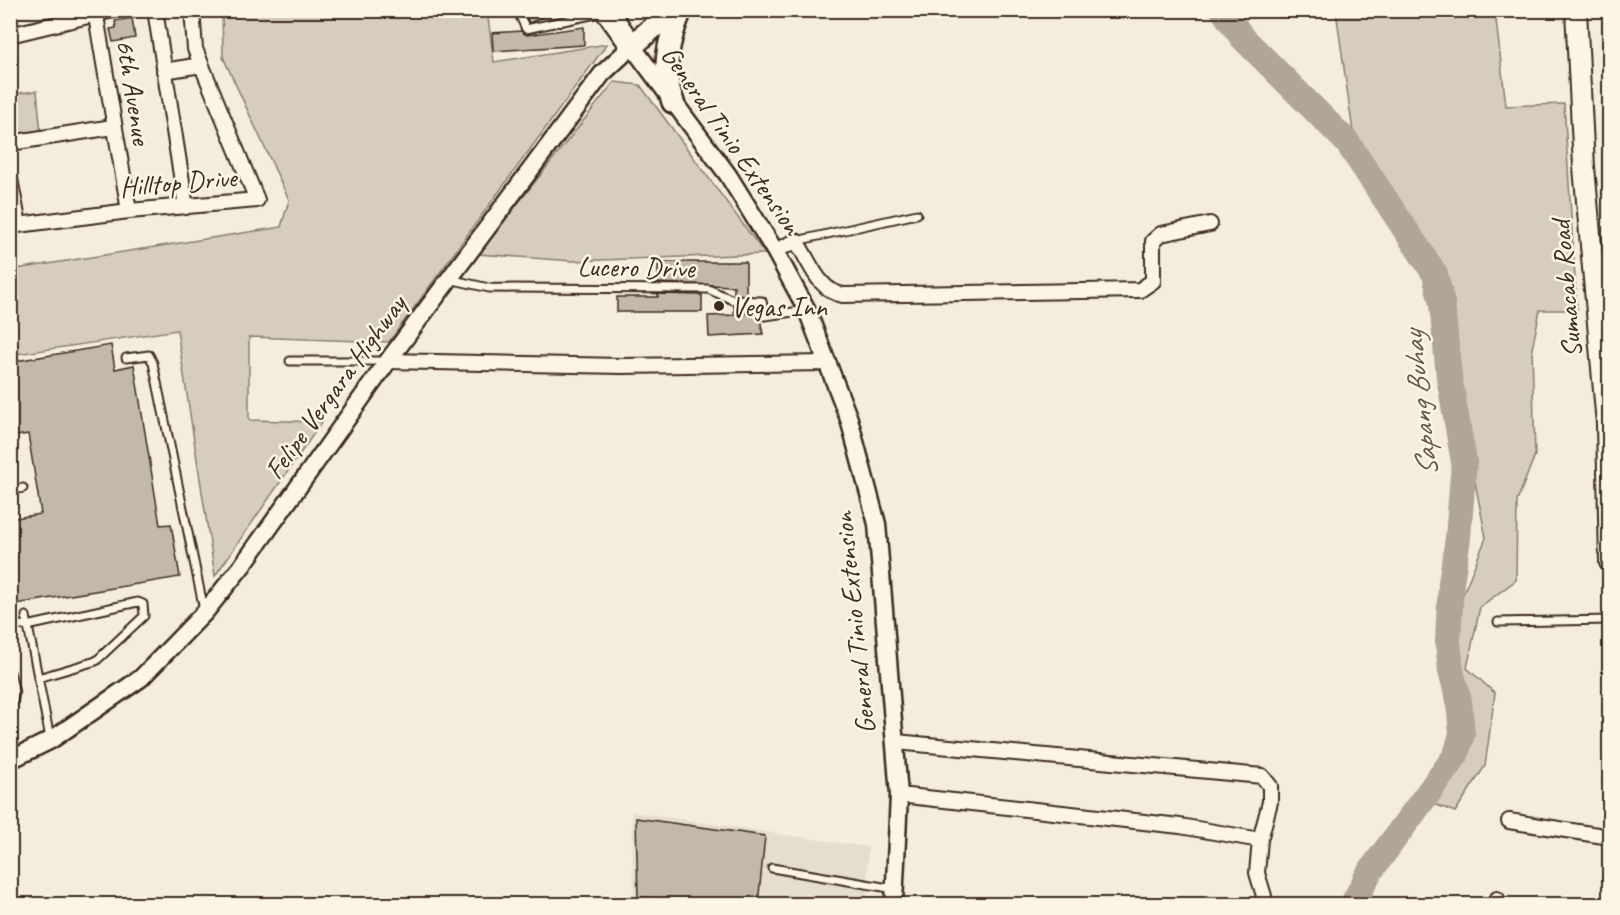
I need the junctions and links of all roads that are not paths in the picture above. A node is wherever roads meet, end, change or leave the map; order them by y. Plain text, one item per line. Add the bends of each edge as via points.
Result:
1 (113, 10) edge
2 (155, 10) edge
3 (192, 10) edge
4 (517, 10) edge
5 (673, 10) edge
6 (681, 10) edge
7 (1576, 10) edge
8 (607, 11) edge
9 (96, 16) junction
10 (10, 35) edge
11 (632, 46) junction
12 (201, 65) junction
13 (164, 71) junction
14 (673, 102) junction
15 (113, 127) junction
16 (10, 143) edge
17 (10, 179) edge
18 (186, 207) junction
19 (129, 211) junction
20 (917, 214) dead end
21 (1210, 224) dead end
22 (15, 225) edge
23 (796, 241) junction
24 (775, 251) junction
25 (450, 279) junction
26 (807, 310) junction
27 (126, 358) dead end
28 (290, 361) dead end
29 (388, 361) junction
30 (829, 363) junction
31 (23, 488) dead end
32 (10, 491) edge
33 (1610, 562) edge
34 (205, 612) junction
35 (26, 616) dead end
36 (1610, 620) edge
37 (1498, 622) dead end
38 (10, 624) edge
39 (27, 626) junction
40 (10, 672) edge
41 (38, 678) junction
42 (10, 715) edge
43 (10, 727) edge
44 (51, 740) junction
45 (896, 742) junction
46 (12, 760) edge
47 (899, 795) junction
48 (1509, 821) dead end
49 (1610, 837) edge
50 (1260, 840) junction
51 (772, 868) dead end
52 (1264, 896) dead end
53 (895, 897) edge

1 - 9 street
2 - 13 street
3 - 12 street, Hilltop Drive via 195,49
4 - 8 lane via 526,29
5 - 11 main road, Felipe Vergara Highway
6 - 14 main road via 668,50 667,86
7 - 33 main road, Sumacab Road via 1584,167 1607,424
8 - 11 main road, General Tinio Extension
9 - 10 street
9 - 15 street, 6th Avenue
11 - 14 street, General Tinio Extension
11 - 25 street, Felipe Vergara Highway via 602,74
12 - 13 street
12 - 18 street, Hilltop Drive via 257,200
13 - 18 street
14 - 24 street, General Tinio Extension via 728,175
15 - 16 street
15 - 19 street, 6th Avenue
17 - 22 street
18 - 19 street, Hilltop Drive
19 - 22 street, Hilltop Drive
20 - 23 lane
21 - 23 street via 1156,237 1153,282 1140,290 832,293 823,286
23 - 24 street
24 - 26 street, General Tinio Extension
25 - 26 lane, Lucero Drive via 489,288 708,289 733,300 762,301 765,316
25 - 29 street, Felipe Vergara Highway
26 - 30 street, General Tinio Extension
27 - 34 lane via 149,355 153,363
28 - 29 lane
29 - 30 street via 622,366
29 - 34 street, Felipe Vergara Highway
30 - 45 street, General Tinio Extension via 849,419 877,524
31 - 32 lane
34 - 44 street, Felipe Vergara Highway via 141,678
35 - 39 lane
36 - 37 lane
38 - 39 lane
39 - 41 lane
39 - 41 lane via 138,602 145,609 144,616 96,660
40 - 42 lane via 15,693
41 - 44 lane
43 - 46 lane
44 - 46 street, Felipe Vergara Highway
45 - 47 street, General Tinio Extension
45 - 50 street via 1262,776 1270,786 1270,802
47 - 50 street via 1180,826
47 - 53 street, General Tinio Extension
48 - 49 street
50 - 52 street via 1257,873
51 - 53 lane

